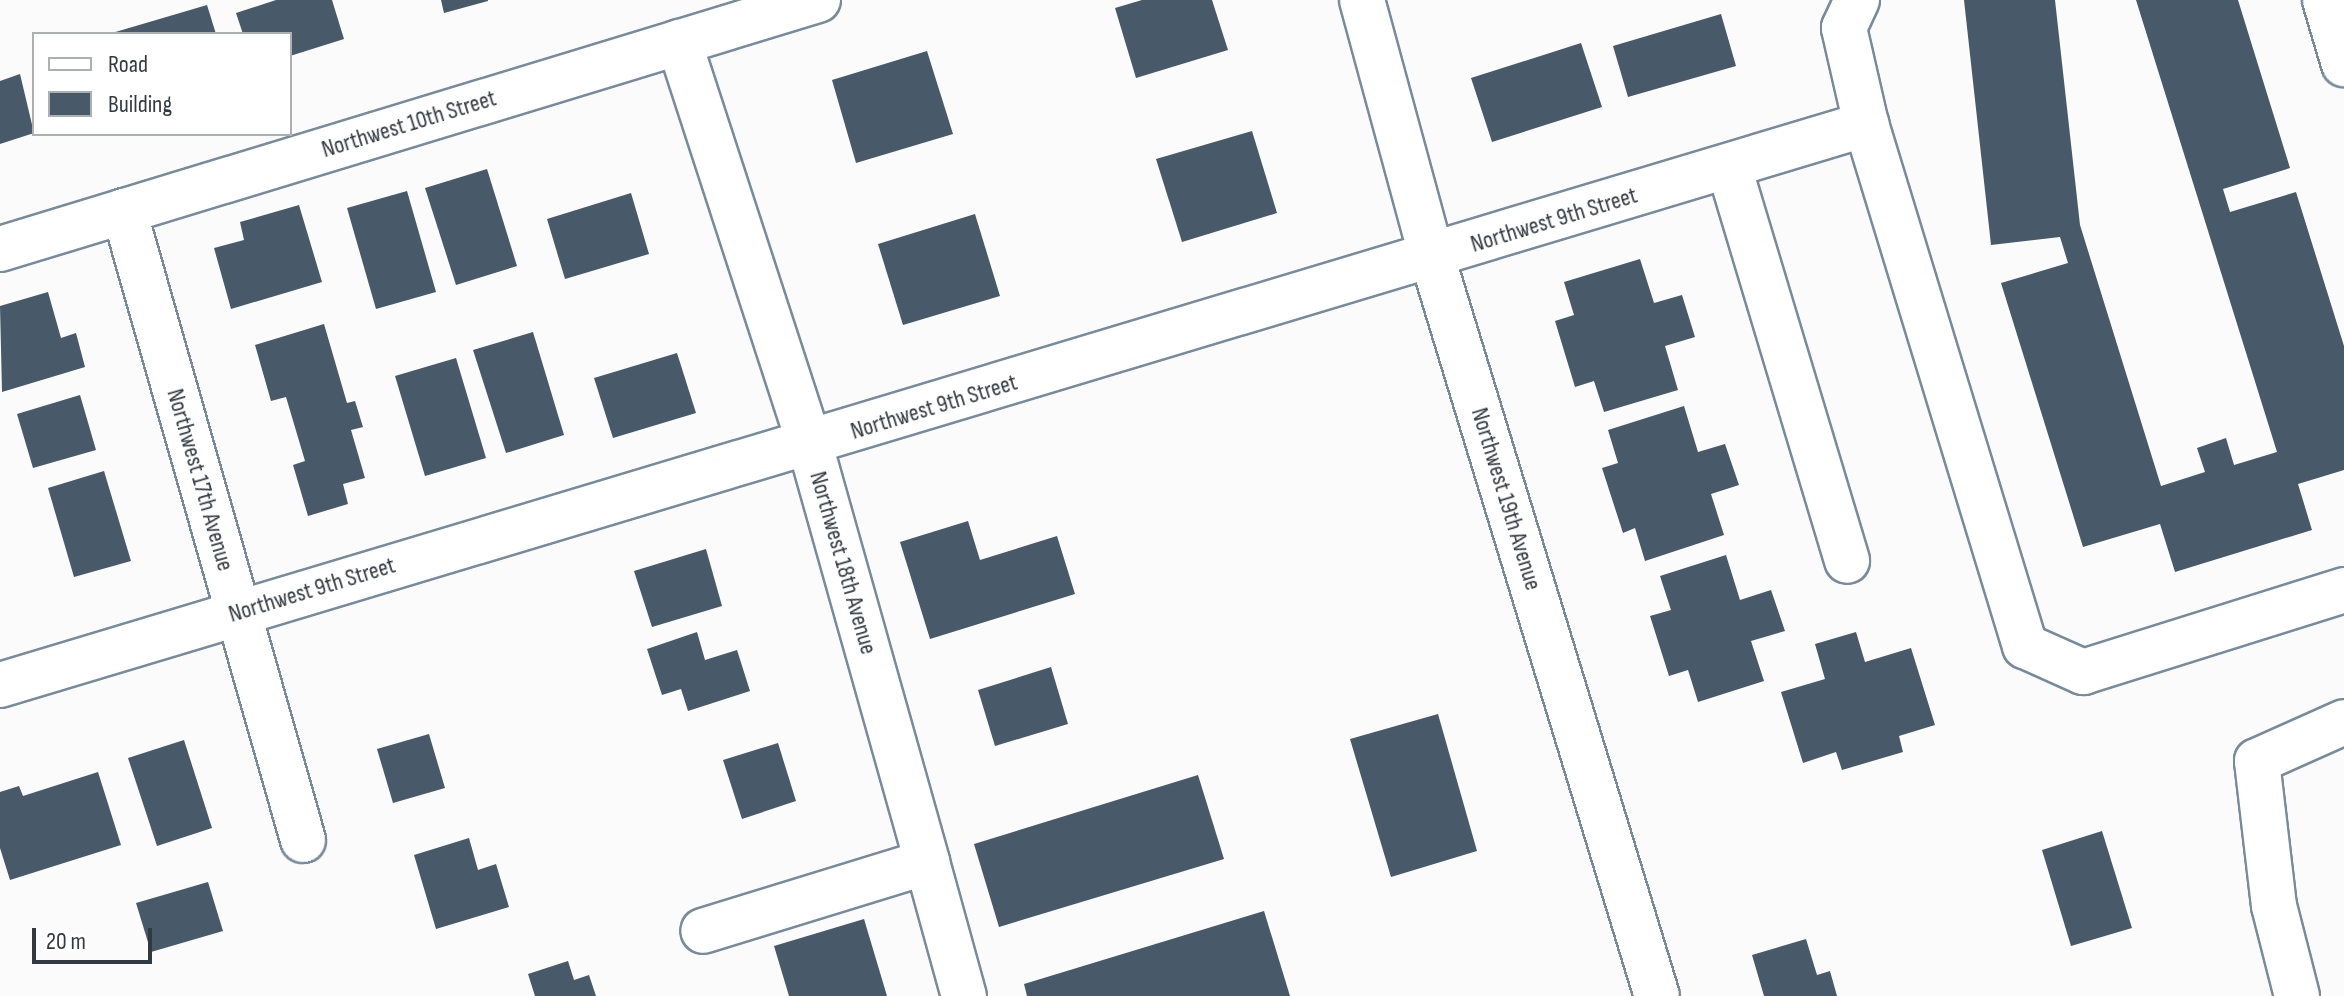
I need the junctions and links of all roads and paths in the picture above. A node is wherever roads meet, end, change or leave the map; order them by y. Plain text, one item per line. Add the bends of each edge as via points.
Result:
1 (818, 0) edge
2 (1362, 0) edge
3 (1857, 0) edge
4 (2325, 0) edge
5 (679, 42) junction
6 (2344, 64) edge
7 (1866, 124) junction
8 (1729, 167) junction
9 (124, 211) junction
10 (0, 249) edge
11 (1432, 257) junction
12 (810, 445) junction
13 (1847, 561) dead end
14 (2344, 590) edge
15 (237, 613) junction
16 (0, 685) edge
17 (2344, 722) edge
18 (303, 840) dead end
19 (927, 862) junction
20 (703, 931) dead end
21 (964, 996) edge
22 (1657, 996) edge
23 (2297, 996) edge

1 - 5 street, Northwest 10th Street
2 - 11 street, Northwest 19th Avenue
3 - 7 street via 1844,28
4 - 6 street
5 - 9 street, Northwest 10th Street
5 - 12 street, Northwest 18th Avenue
7 - 8 street, Northwest 9th Street
7 - 14 street via 2025,646 2083,672
8 - 11 street, Northwest 9th Street
8 - 13 street
9 - 10 street, Northwest 10th Street
9 - 15 street, Northwest 17th Avenue
11 - 12 street, Northwest 9th Street
11 - 22 street, Northwest 19th Avenue
12 - 15 street, Northwest 9th Street
12 - 19 street, Northwest 18th Avenue
15 - 16 street, Northwest 9th Street
15 - 18 street, Northwest 17th Avenue
17 - 23 street via 2257,761 2274,906
19 - 20 street
19 - 21 street, Northwest 18th Avenue

